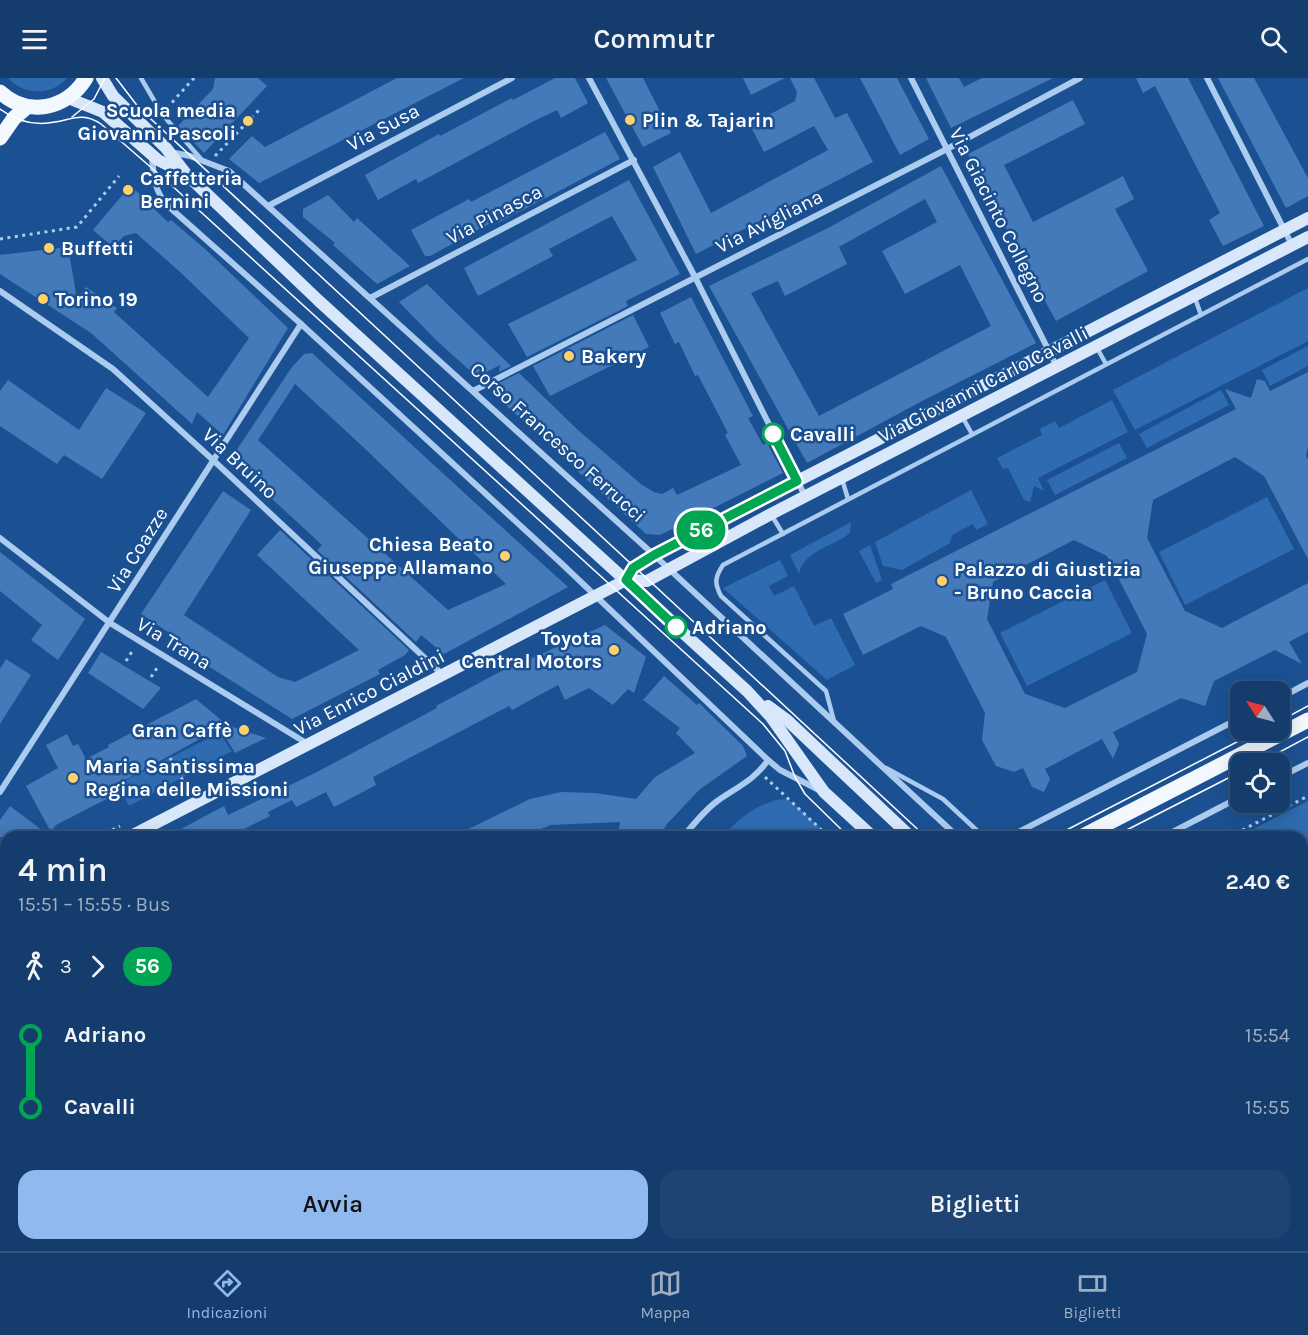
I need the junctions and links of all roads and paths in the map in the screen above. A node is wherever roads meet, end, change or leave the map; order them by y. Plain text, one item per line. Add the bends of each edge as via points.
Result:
1 (86, 78) edge
2 (102, 78) edge
3 (141, 78) edge
4 (194, 78) edge
5 (512, 78) edge
6 (589, 78) edge
7 (911, 78) edge
8 (1080, 78) edge
9 (1207, 78) edge
10 (0, 92) edge
11 (68, 98) junction
12 (27, 107) junction
13 (166, 109) dead end
14 (259, 110) dead end
15 (0, 138) edge
16 (947, 149) junction
17 (168, 151) junction
18 (152, 154) junction
19 (634, 160) junction
20 (206, 162) junction
21 (186, 174) junction
22 (119, 176) dead end
23 (268, 206) junction
24 (1308, 218) edge
25 (1286, 230) junction
26 (1308, 237) edge
27 (0, 239) edge
28 (1292, 245) junction
29 (1308, 259) edge
30 (695, 277) junction
31 (0, 291) edge
32 (1195, 296) junction
33 (370, 298) junction
34 (1201, 315) junction
35 (301, 324) junction
36 (1097, 347) junction
37 (1048, 351) junction
38 (1106, 364) junction
39 (1057, 367) junction
40 (473, 391) junction
41 (962, 416) junction
42 (972, 434) junction
43 (213, 460) junction
44 (841, 478) junction
45 (797, 481) junction
46 (805, 497) junction
47 (848, 499) junction
48 (771, 514) junction
49 (783, 534) junction
50 (0, 538) edge
51 (654, 555) junction
52 (668, 569) junction
53 (626, 580) junction
54 (596, 597) junction
55 (110, 623) junction
56 (443, 675) junction
57 (1308, 683) edge
58 (747, 692) junction
59 (1290, 693) edge
60 (1308, 720) edge
61 (835, 723) junction
62 (1230, 723) edge
63 (309, 745) junction
64 (170, 758) dead end
65 (768, 760) junction
66 (1308, 763) edge
67 (878, 764) junction
68 (760, 772) junction
69 (1290, 772) edge
70 (0, 792) edge
71 (824, 792) junction
72 (1308, 796) edge
73 (195, 802) junction
74 (1230, 802) edge
75 (142, 831) edge
76 (687, 831) edge
77 (824, 831) edge
78 (866, 831) edge
79 (905, 831) edge
80 (951, 831) edge
81 (977, 831) edge
82 (1021, 831) edge
83 (1093, 831) edge
84 (1175, 831) edge
85 (1241, 831) edge

1 - 11 main road
2 - 17 street via 113,96
3 - 20 lane via 162,114
4 - 13 path
5 - 23 street, Via Susa
6 - 19 street
7 - 16 street, Via Giacinto Collegno
8 - 16 street, Via Avigliana
9 - 25 street
10 - 12 main road
11 - 12 main road via 54,105
11 - 18 street via 103,112
12 - 15 main road
14 - 20 path
16 - 30 street, Via Avigliana
16 - 37 street, Via Giacinto Collegno
17 - 20 street, Corso Francesco Ferrucci
17 - 21 street
18 - 21 street
18 - 35 street via 154,183 161,199
19 - 30 street
19 - 33 street, Via Pinasca
20 - 23 street, Corso Francesco Ferrucci via 229,171
21 - 53 street via 319,301
22 - 27 path via 77,227
23 - 33 street, Corso Francesco Ferrucci
24 - 25 street, Via Giovanni Carlo Cavalli
25 - 28 street
25 - 37 street, Via Giovanni Carlo Cavalli
26 - 28 street, Via Giovanni Carlo Cavalli
28 - 32 street, Via Giovanni Carlo Cavalli
29 - 34 lane
30 - 40 street, Via Avigliana
30 - 45 street
31 - 43 street, Via Bruino via 113,369
32 - 34 lane
32 - 36 street, Via Giovanni Carlo Cavalli
33 - 40 street, Corso Francesco Ferrucci
34 - 38 lane
35 - 43 street, Via Coazze
35 - 54 street
36 - 38 lane
36 - 39 street, Via Giovanni Carlo Cavalli
37 - 39 street, Via Giacinto Collegno
37 - 45 street, Via Giovanni Carlo Cavalli
38 - 42 lane
39 - 41 street, Via Giovanni Carlo Cavalli
40 - 51 street, Corso Francesco Ferrucci
41 - 42 lane
41 - 44 street, Via Giovanni Carlo Cavalli
42 - 47 lane
43 - 55 street, Via Coazze
43 - 56 street, Via Bruino
44 - 46 street, Via Giovanni Carlo Cavalli
44 - 47 lane
45 - 46 street
45 - 51 street, Via Giovanni Carlo Cavalli
46 - 48 street, Via Giovanni Carlo Cavalli
47 - 49 lane
48 - 49 lane
48 - 52 street, Via Giovanni Carlo Cavalli
49 - 61 lane via 723,565 715,586 721,596 826,692
50 - 55 street, Via Trana
51 - 52 street, Corso Francesco Ferrucci
51 - 53 street, Via Giovanni Carlo Cavalli via 633,568
52 - 53 street, Via Giovanni Carlo Cavalli via 647,580
52 - 61 street, Corso Francesco Ferrucci
53 - 54 street, Via Enrico Cialdini
53 - 58 street
54 - 56 street, Via Enrico Cialdini
54 - 65 street
55 - 63 street, Via Trana
55 - 70 street, Via Coazze
56 - 63 street, Via Enrico Cialdini
57 - 59 street
58 - 71 street via 771,717
58 - 79 street via 787,720
60 - 83 main road
61 - 67 street, Corso Francesco Ferrucci
62 - 82 street
63 - 73 street, Via Enrico Cialdini
64 - 73 path
65 - 68 street
65 - 71 street
66 - 69 street
67 - 80 street, Corso Francesco Ferrucci
67 - 81 lane via 943,800
68 - 76 street via 716,803
68 - 77 path
71 - 78 street
72 - 85 path
73 - 75 street, Via Enrico Cialdini
74 - 84 street

